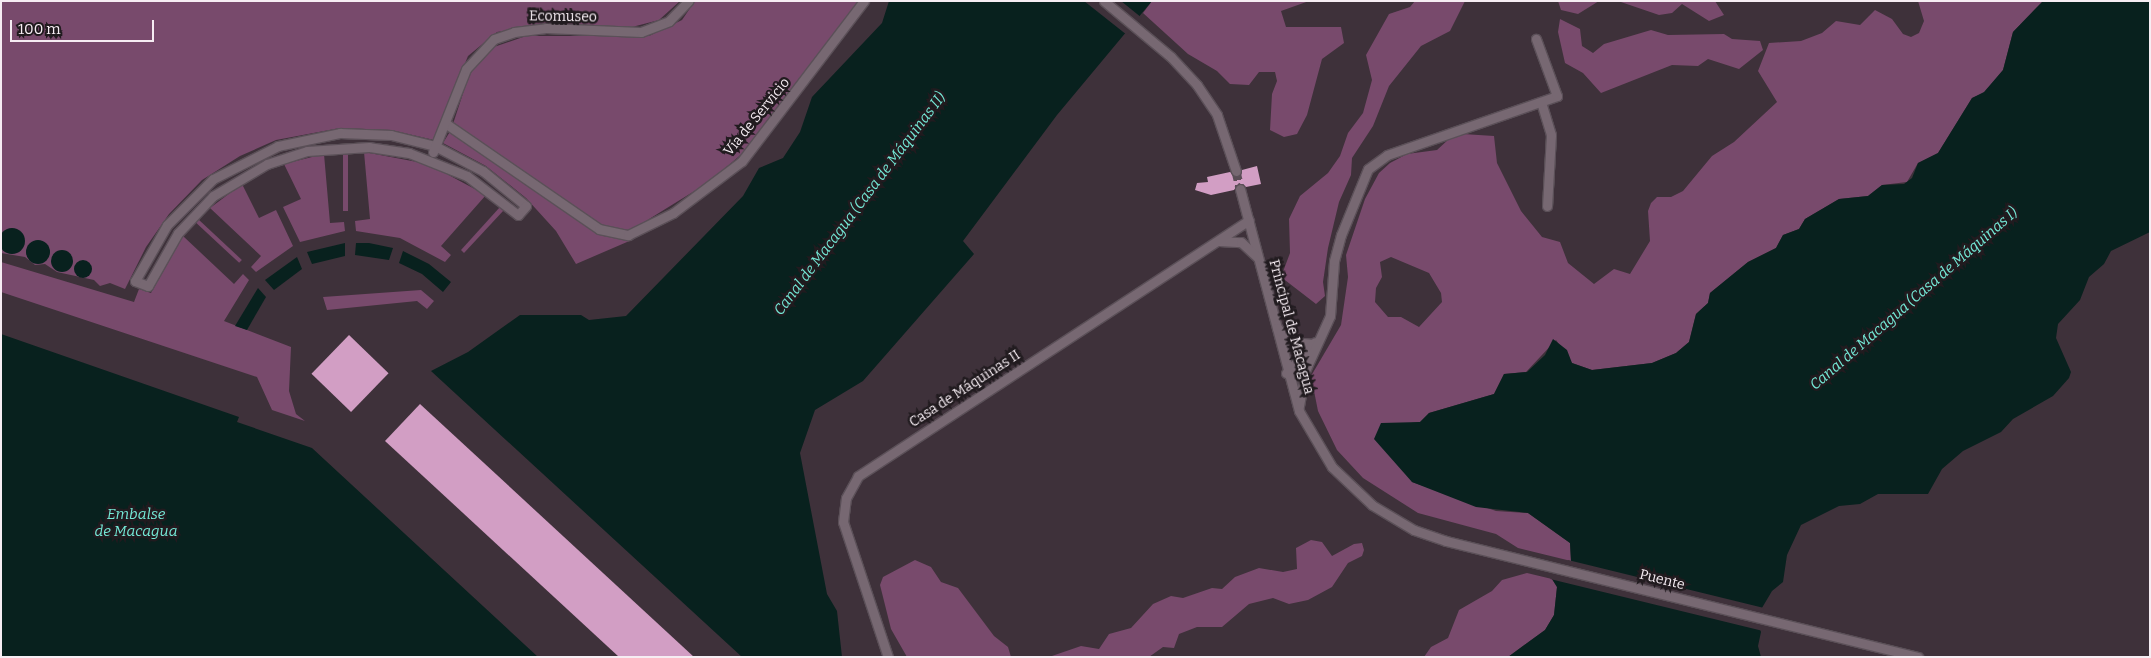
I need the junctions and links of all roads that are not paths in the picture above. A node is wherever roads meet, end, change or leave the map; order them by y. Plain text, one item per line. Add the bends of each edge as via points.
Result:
1 (688, 1) edge
2 (864, 1) edge
3 (1104, 1) edge
4 (1536, 39) dead end
5 (1541, 102) junction
6 (445, 123) junction
7 (329, 135) junction
8 (436, 146) junction
9 (330, 148) junction
10 (430, 159) junction
11 (241, 162) junction
12 (1236, 171) tunnel mouth
13 (247, 174) junction
14 (204, 186) junction
15 (1240, 189) tunnel mouth
16 (213, 196) junction
17 (1547, 206) dead end
18 (172, 219) junction
19 (1249, 220) junction
20 (182, 229) junction
21 (1216, 241) junction
22 (1259, 260) junction
23 (1275, 324) junction
24 (1323, 332) junction
25 (1313, 344) junction
26 (1286, 373) junction
27 (1299, 411) junction
28 (1515, 558) joint
29 (888, 657) edge
30 (1918, 657) edge

1 - 6 street, Ecomuseo via 669,21 641,32 546,28 514,32 494,39 466,69
2 - 6 street, Vía de Servicio via 742,161 673,213 628,235 599,228
3 - 12 street via 1185,71 1207,100 1222,128
4 - 5 street via 1557,96
5 - 17 street via 1551,135
5 - 24 street via 1387,155 1372,164 1341,235 1334,261 1333,303
6 - 8 street, Ecomuseo
7 - 8 street via 391,135
7 - 9 street
7 - 11 street via 278,146
8 - 10 street, Ecomuseo
8 - 10 street via 483,171 526,206 518,215 485,187
9 - 10 street via 389,149
9 - 13 street via 287,157
11 - 13 street
11 - 14 street
13 - 16 street
14 - 16 street
14 - 18 street
15 - 19 street, Principal de Macagua
16 - 20 street
18 - 20 street
18 - 20 street via 135,281 148,286
19 - 21 street, Casa de Máquinas II
19 - 22 street, Principal de Macagua
21 - 22 street via 1241,242
21 - 29 street, Casa de Máquinas II via 858,476 846,498 843,522
22 - 23 street, Principal de Macagua
23 - 25 street via 1294,342
23 - 26 street, Principal de Macagua
24 - 25 street
24 - 27 street via 1302,380
25 - 26 street
26 - 27 street, Principal de Macagua
27 - 28 street, Principal de Macagua via 1332,467 1372,505 1430,536
28 - 30 street, Puente

